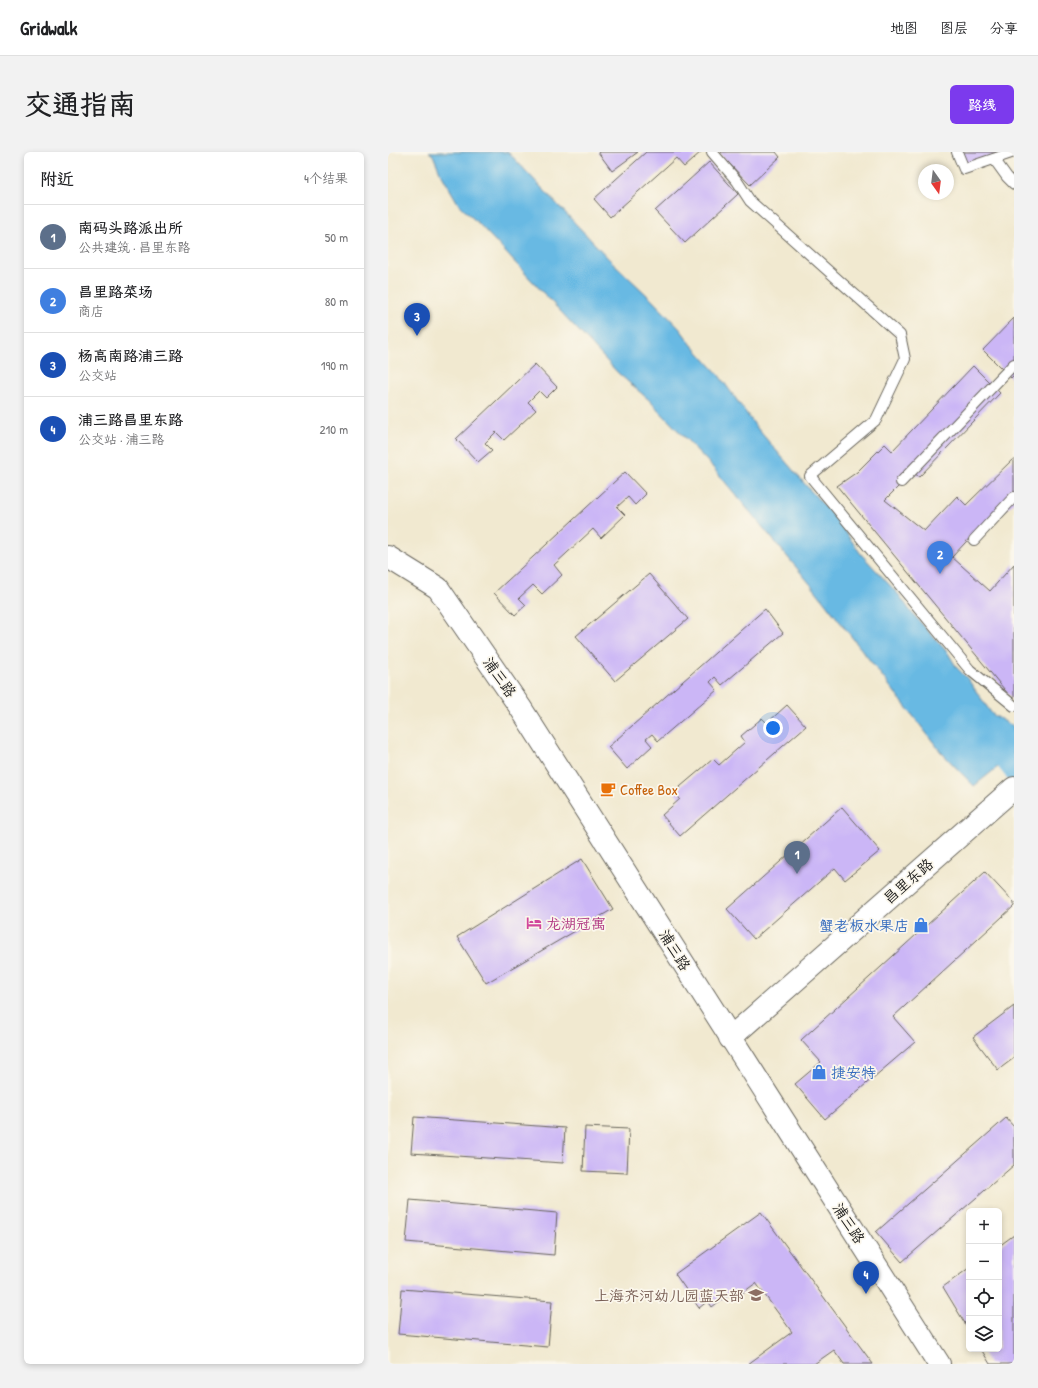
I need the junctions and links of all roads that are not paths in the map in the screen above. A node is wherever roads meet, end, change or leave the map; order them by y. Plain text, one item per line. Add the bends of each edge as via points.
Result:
1 (712, 152) edge
2 (957, 152) edge
3 (1014, 152) edge
4 (994, 159) junction
5 (1014, 184) edge
6 (1013, 367) edge
7 (901, 482) dead end
8 (1014, 498) edge
9 (974, 540) dead end
10 (388, 557) edge
11 (1014, 706) edge
12 (1014, 788) edge
13 (730, 1038) junction
14 (939, 1364) edge

1 - 11 lane via 750,201 900,335 905,359 876,420 810,476 970,670
2 - 4 lane via 964,169
3 - 4 lane
4 - 5 lane
6 - 7 lane
8 - 9 lane
10 - 13 street, 浦三路 via 438,588 520,707
12 - 13 street, 昌里东路
13 - 14 street, 浦三路

